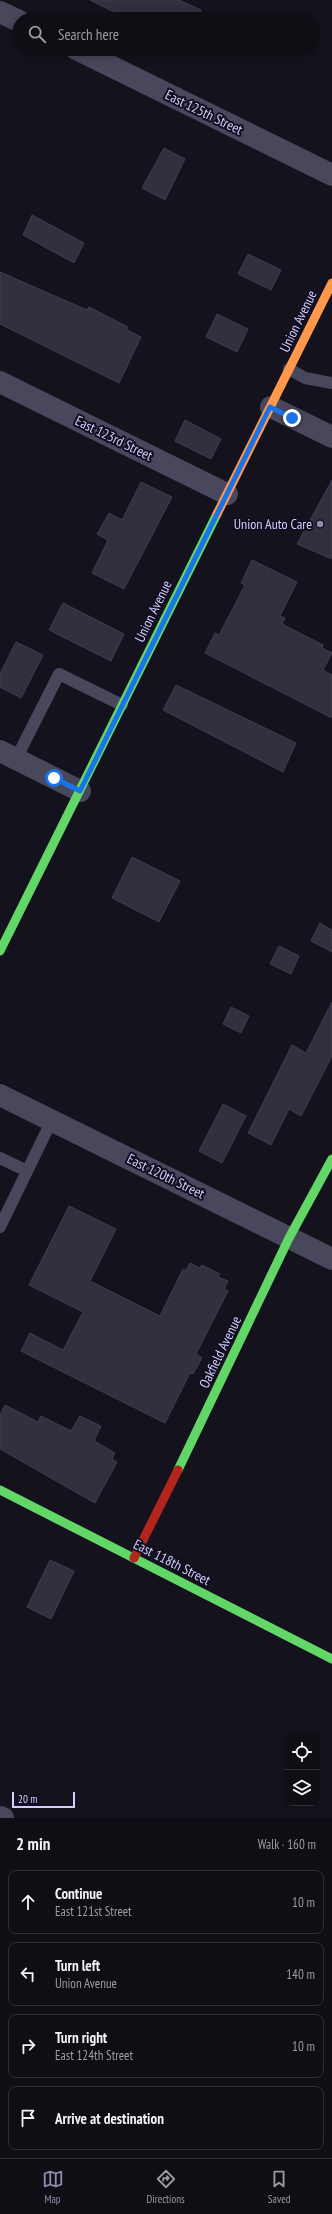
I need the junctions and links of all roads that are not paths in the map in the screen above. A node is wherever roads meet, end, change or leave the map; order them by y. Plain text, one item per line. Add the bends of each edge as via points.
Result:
1 (0, 12) edge
2 (12, 18) edge
3 (90, 56) edge
4 (332, 175) edge
5 (332, 283) edge
6 (289, 369) junction
7 (0, 382) edge
8 (332, 383) edge
9 (270, 407) junction
10 (332, 437) edge
11 (228, 494) junction
12 (122, 705) junction
13 (8, 755) edge
14 (80, 791) junction
15 (0, 951) edge
16 (0, 1095) edge
17 (52, 1120) junction
18 (0, 1158) edge
19 (332, 1159) edge
20 (27, 1171) junction
21 (0, 1226) edge
22 (289, 1238) junction
23 (332, 1259) edge
24 (0, 1490) edge
25 (134, 1558) junction
26 (332, 1659) edge
27 (0, 1817) edge
28 (3, 1818) edge

1 - 2 street
3 - 4 street, East 125th Street
5 - 6 street, Union Avenue
6 - 8 lane via 305,378
6 - 9 street, Union Avenue
7 - 11 street, East 123rd Street
9 - 10 street
9 - 11 street, Union Avenue
11 - 12 street, Union Avenue
12 - 13 lane via 59,674
12 - 14 street, Union Avenue
13 - 14 street
14 - 15 street, Union Avenue
16 - 17 street, East 120th Street
17 - 20 lane
17 - 22 street, East 120th Street
18 - 20 lane
19 - 22 street, Oakfield Avenue
20 - 21 lane
22 - 23 street, East 120th Street
22 - 25 street, Oakfield Avenue
24 - 25 street, East 118th Street
25 - 26 street, East 118th Street
27 - 28 street

